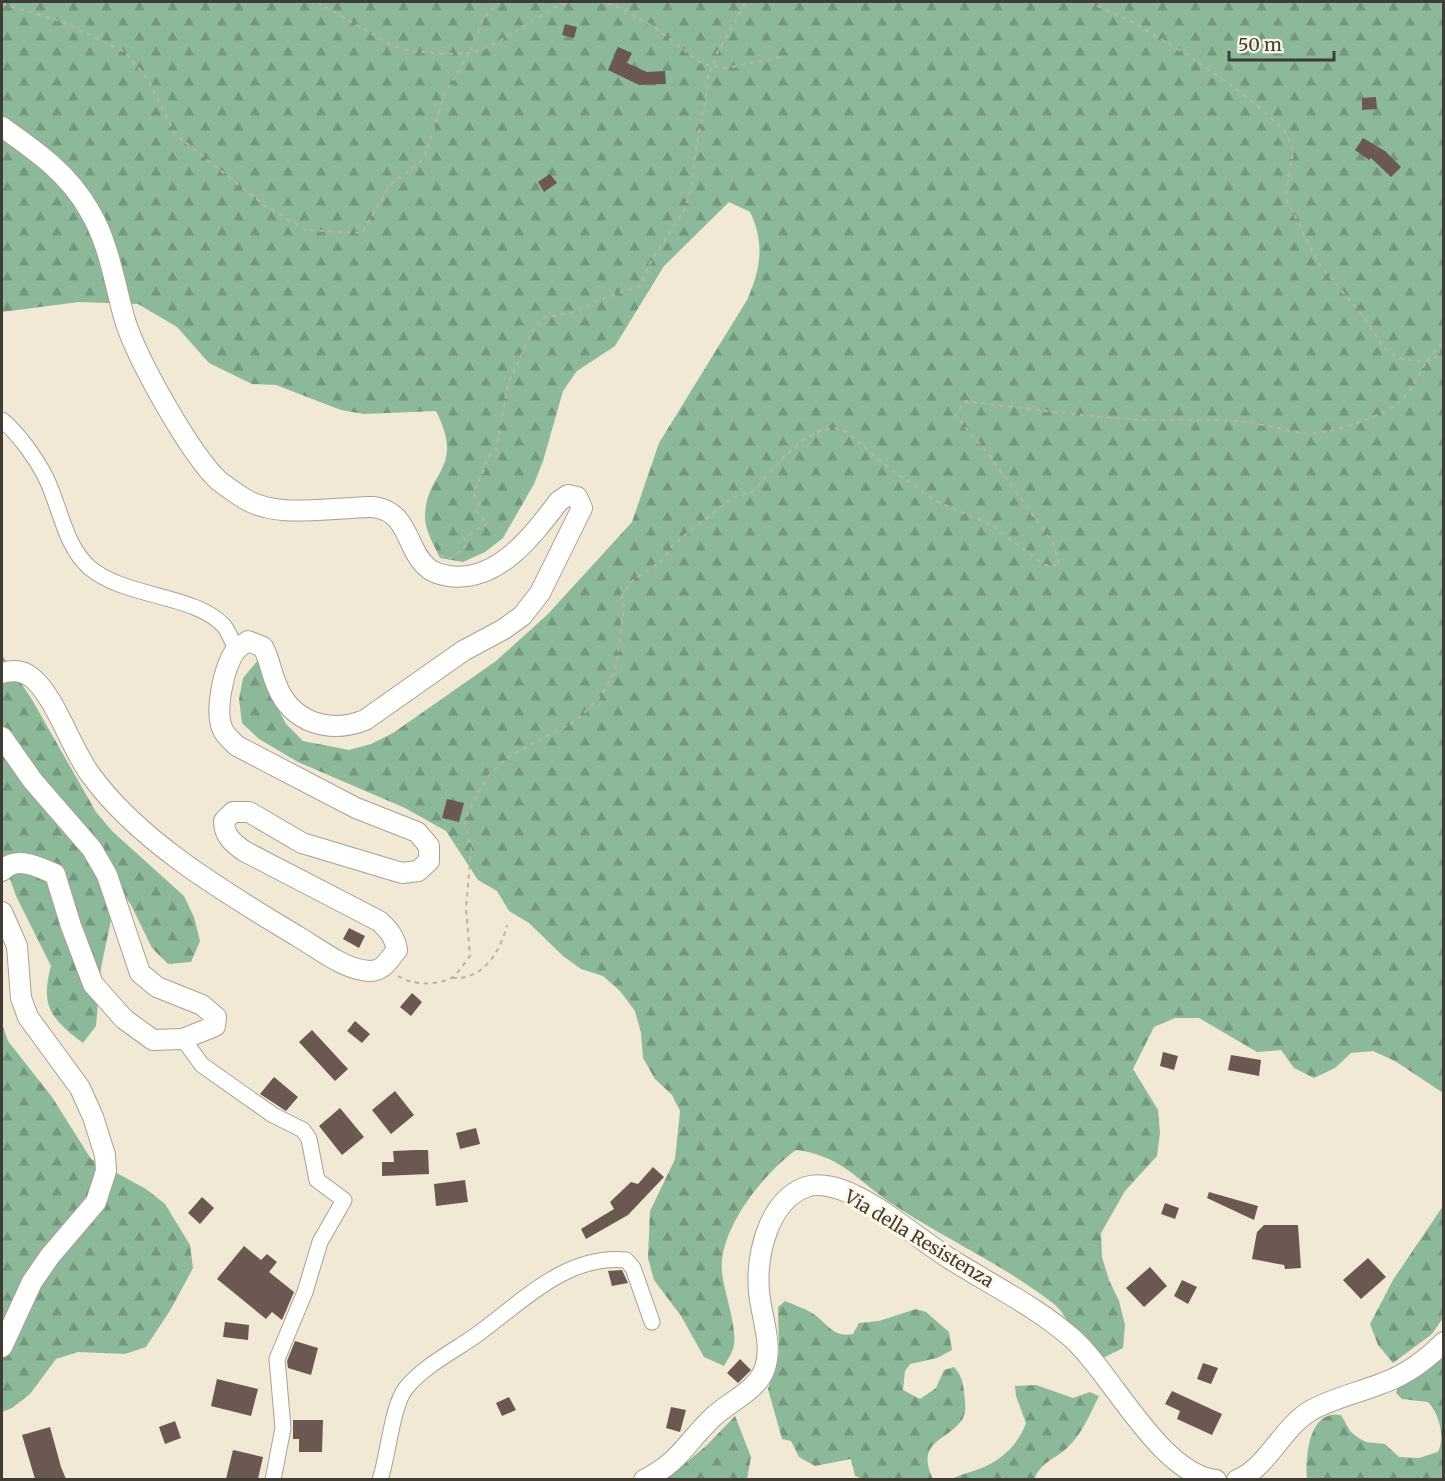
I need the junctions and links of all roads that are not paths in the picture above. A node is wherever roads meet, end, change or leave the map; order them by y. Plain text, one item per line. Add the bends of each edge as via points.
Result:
1 (2, 127) edge
2 (2, 420) edge
3 (236, 650) junction
4 (2, 673) edge
5 (2, 737) edge
6 (2, 872) edge
7 (2, 912) edge
8 (183, 1039) junction
9 (652, 1322) dead end
10 (1443, 1342) edge
11 (2, 1347) edge
12 (273, 1479) edge
13 (380, 1479) edge
14 (644, 1479) edge
15 (1216, 1479) edge
16 (1237, 1479) edge

1 - 3 street via 49,161 75,187 91,212 109,255 124,320 136,348 203,462 220,481 247,500 291,509 380,507 397,516 417,555 429,569 458,577 495,567 515,552 568,495 577,497 582,508 540,593 522,616 352,726 311,722 292,711 277,686 263,647 248,641
2 - 3 street via 45,476 77,553 91,568 120,585 204,611 224,626
3 - 4 street via 219,699 218,714 223,731 237,746 356,808 417,832 429,846 429,861 418,871 402,873 302,843 249,812 233,812 224,821 224,830 232,843 244,851 387,928 397,950 383,967 372,971 358,969 335,959 231,896 150,836 109,799 89,773 31,677 15,670
5 - 8 street via 33,781 92,849 107,874 140,973 157,987 202,1005 216,1017 215,1026
6 - 8 street via 8,865 21,862 55,874 93,984 124,1019 153,1040
7 - 11 street via 17,946 21,998 28,1017 80,1088 93,1116 106,1171 96,1202 32,1282
8 - 12 street via 202,1065 273,1115 303,1130 309,1139 317,1180 344,1200 320,1242 305,1292 277,1359 283,1428
9 - 13 street via 633,1268 626,1260 594,1263 550,1279 428,1367 404,1389
10 - 16 street via 1408,1370 1384,1383 1311,1411 1284,1434 1251,1474
14 - 15 street, Via della Resistenza via 677,1459 711,1419 760,1380 768,1349 758,1290 762,1248 777,1209 789,1195 808,1186 822,1185 854,1195 1027,1304 1075,1340 1152,1436 1188,1469

